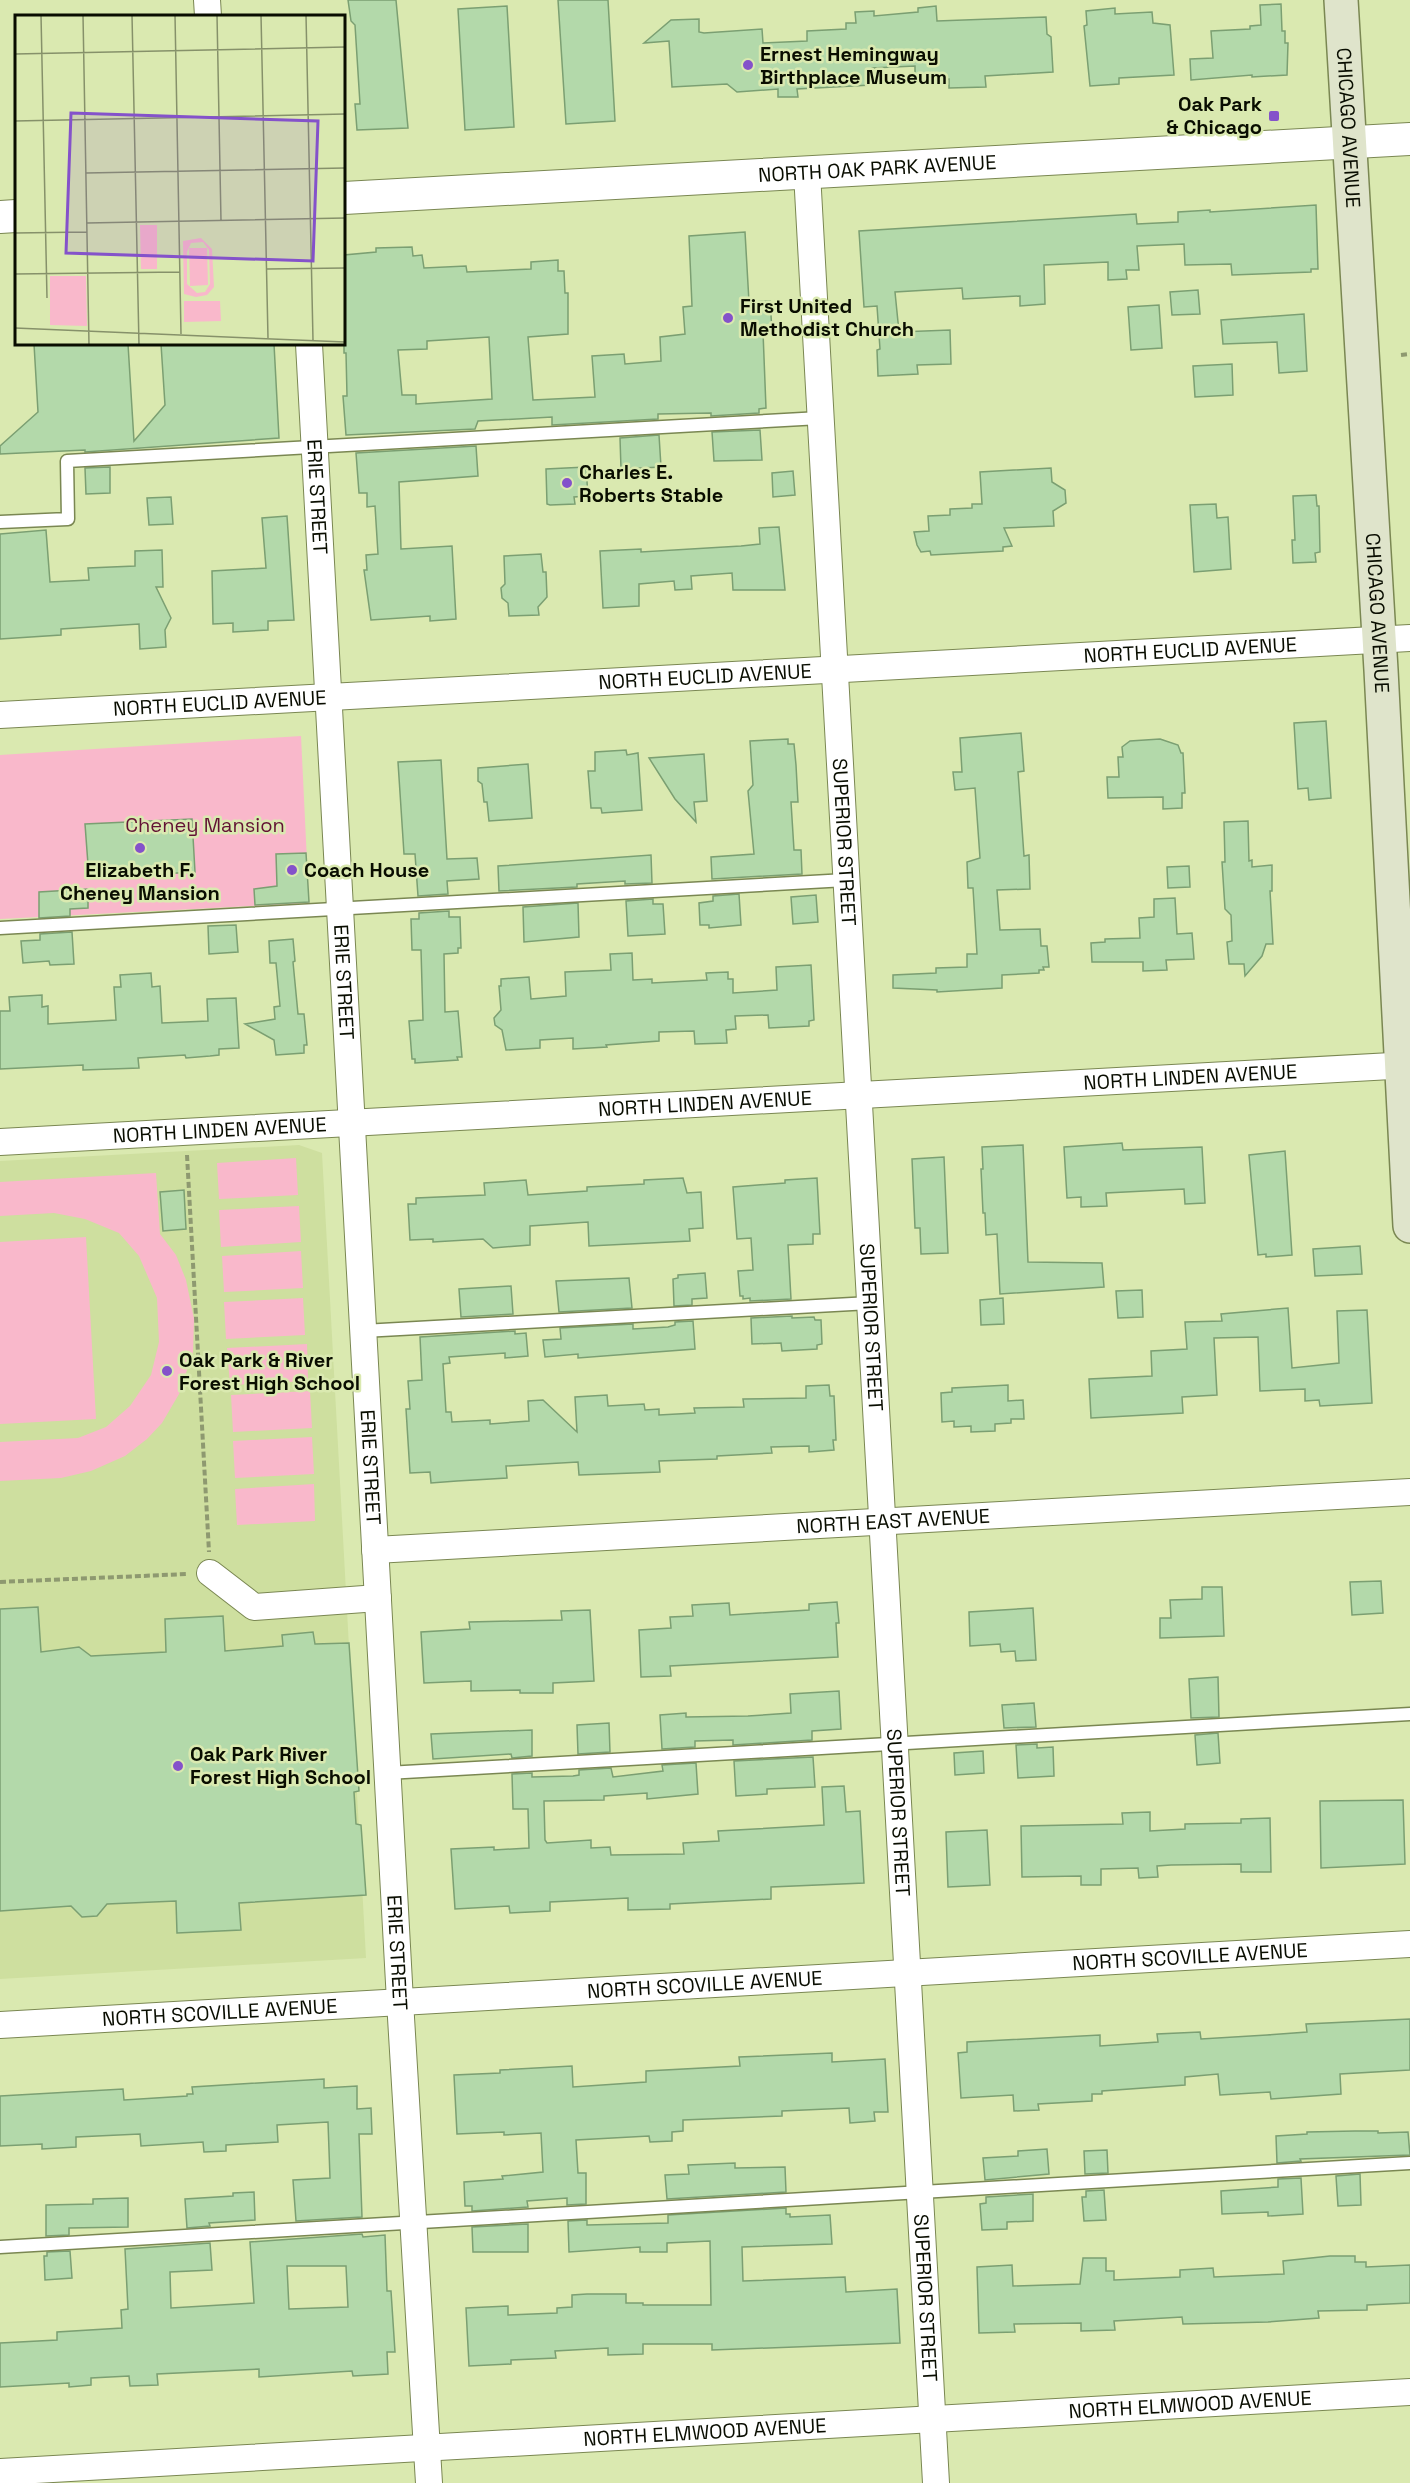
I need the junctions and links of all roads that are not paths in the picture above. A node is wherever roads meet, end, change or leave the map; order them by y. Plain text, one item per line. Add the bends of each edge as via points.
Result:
1 (1341, 0) edge
2 (1410, 139) edge
3 (1349, 142) junction
4 (807, 173) junction
5 (345, 198) edge
6 (15, 216) edge
7 (0, 217) edge
8 (309, 345) edge
9 (820, 418) junction
10 (315, 446) junction
11 (0, 522) edge
12 (1394, 639) edge
13 (835, 669) junction
14 (328, 697) junction
15 (0, 714) edge
16 (846, 880) junction
17 (340, 909) junction
18 (0, 928) edge
19 (1406, 1065) edge
20 (858, 1095) junction
21 (352, 1123) junction
22 (0, 1142) edge
23 (1410, 1226) edge
24 (870, 1303) junction
25 (363, 1331) junction
26 (1410, 1492) edge
27 (882, 1521) junction
28 (375, 1550) junction
29 (210, 1573) road end
30 (378, 1598) junction
31 (1410, 1714) edge
32 (895, 1743) junction
33 (387, 1773) junction
34 (1410, 1944) edge
35 (907, 1972) junction
36 (400, 2001) junction
37 (0, 2025) edge
38 (1410, 2163) edge
39 (920, 2192) junction
40 (414, 2222) junction
41 (0, 2247) edge
42 (1410, 2392) edge
43 (933, 2419) junction
44 (428, 2448) junction
45 (0, 2472) edge
46 (429, 2483) edge
47 (936, 2483) edge

1 - 3 main road, CHICAGO AVENUE
2 - 3 street, NORTH OAK PARK AVENUE
3 - 4 street, NORTH OAK PARK AVENUE
3 - 12 main road, CHICAGO AVENUE
4 - 5 street, NORTH OAK PARK AVENUE
4 - 9 street, SUPERIOR STREET
6 - 7 street
8 - 10 street, ERIE STREET
9 - 10 lane
9 - 13 street, SUPERIOR STREET
10 - 11 lane via 67,461 68,519
10 - 14 street, ERIE STREET
12 - 13 street, NORTH EUCLID AVENUE
12 - 19 main road, CHICAGO AVENUE
13 - 14 street, NORTH EUCLID AVENUE
13 - 16 street, SUPERIOR STREET
14 - 15 street, NORTH EUCLID AVENUE
14 - 17 street, ERIE STREET
16 - 17 lane
16 - 20 street, SUPERIOR STREET
17 - 18 lane
17 - 21 street, ERIE STREET
19 - 20 street, NORTH LINDEN AVENUE
19 - 23 main road, CHICAGO AVENUE
20 - 21 street, NORTH LINDEN AVENUE
20 - 24 street, SUPERIOR STREET
21 - 22 street, NORTH LINDEN AVENUE
21 - 25 street, ERIE STREET
24 - 25 lane
24 - 27 street, SUPERIOR STREET
25 - 28 street, ERIE STREET
26 - 27 street, NORTH EAST AVENUE
27 - 28 street, NORTH EAST AVENUE
27 - 32 street, SUPERIOR STREET
28 - 30 street, ERIE STREET
29 - 30 street via 254,1607
30 - 33 street, ERIE STREET
31 - 32 lane
32 - 33 lane
32 - 35 street, SUPERIOR STREET
33 - 36 street, ERIE STREET
34 - 35 street, NORTH SCOVILLE AVENUE
35 - 36 street, NORTH SCOVILLE AVENUE
35 - 39 street, SUPERIOR STREET
36 - 37 street, NORTH SCOVILLE AVENUE
36 - 40 street, ERIE STREET
38 - 39 lane
39 - 40 lane
39 - 43 street, SUPERIOR STREET
40 - 41 lane
40 - 44 street, ERIE STREET
42 - 43 street, NORTH ELMWOOD AVENUE
43 - 44 street, NORTH ELMWOOD AVENUE
43 - 47 street, SUPERIOR STREET
44 - 45 street, NORTH ELMWOOD AVENUE
44 - 46 street, ERIE STREET

